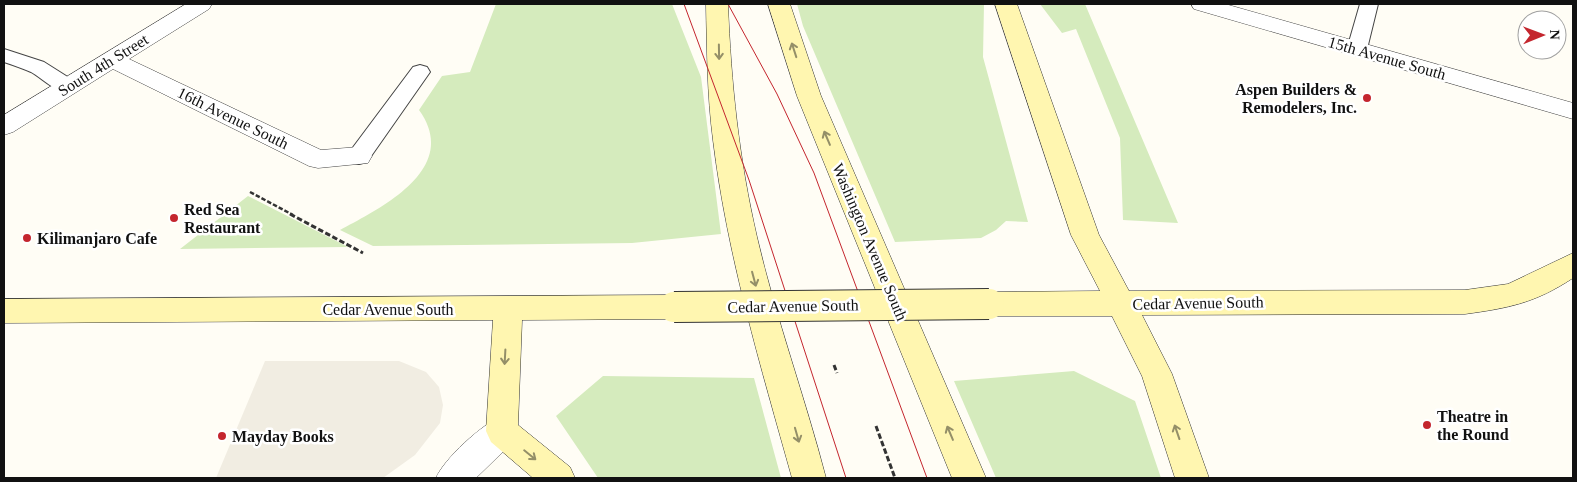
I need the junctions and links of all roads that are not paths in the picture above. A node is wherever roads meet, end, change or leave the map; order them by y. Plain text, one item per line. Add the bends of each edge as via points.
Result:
1 (201, 4) edge
2 (717, 4) edge
3 (779, 4) edge
4 (1006, 4) edge
5 (1202, 4) edge
6 (1369, 4) edge
7 (1357, 49) junction
8 (4, 55) edge
9 (111, 59) junction
10 (420, 72) dead end
11 (67, 86) junction
12 (1573, 111) edge
13 (4, 126) edge
14 (359, 156) joint
15 (1573, 264) edge
16 (1121, 304) junction
17 (508, 308) junction
18 (4, 311) edge
19 (502, 431) junction
20 (453, 478) edge
21 (558, 478) edge
22 (809, 478) edge
23 (969, 478) edge
24 (1192, 478) edge

1 - 9 street, South 4th Street
2 -> 22 main road via 720,90 742,232
23 -> 3 main road, Washington Avenue South via 809,96
4 - 16 main road via 1085,235
5 - 7 street, 15th Avenue South
6 - 7 lane
7 - 12 street, 15th Avenue South
8 - 11 lane via 37,67
9 - 11 street, South 4th Street
9 - 14 street, 16th Avenue South via 318,159
10 - 14 lane
11 - 13 street, South 4th Street
15 - 16 main road, Cedar Avenue South via 1548,280 1510,296 1465,302
16 - 17 main road, Cedar Avenue South, bridge
24 -> 16 main road via 1157,374
17 - 18 main road, Cedar Avenue South
17 -> 19 main road
19 - 20 street
19 -> 21 main road

